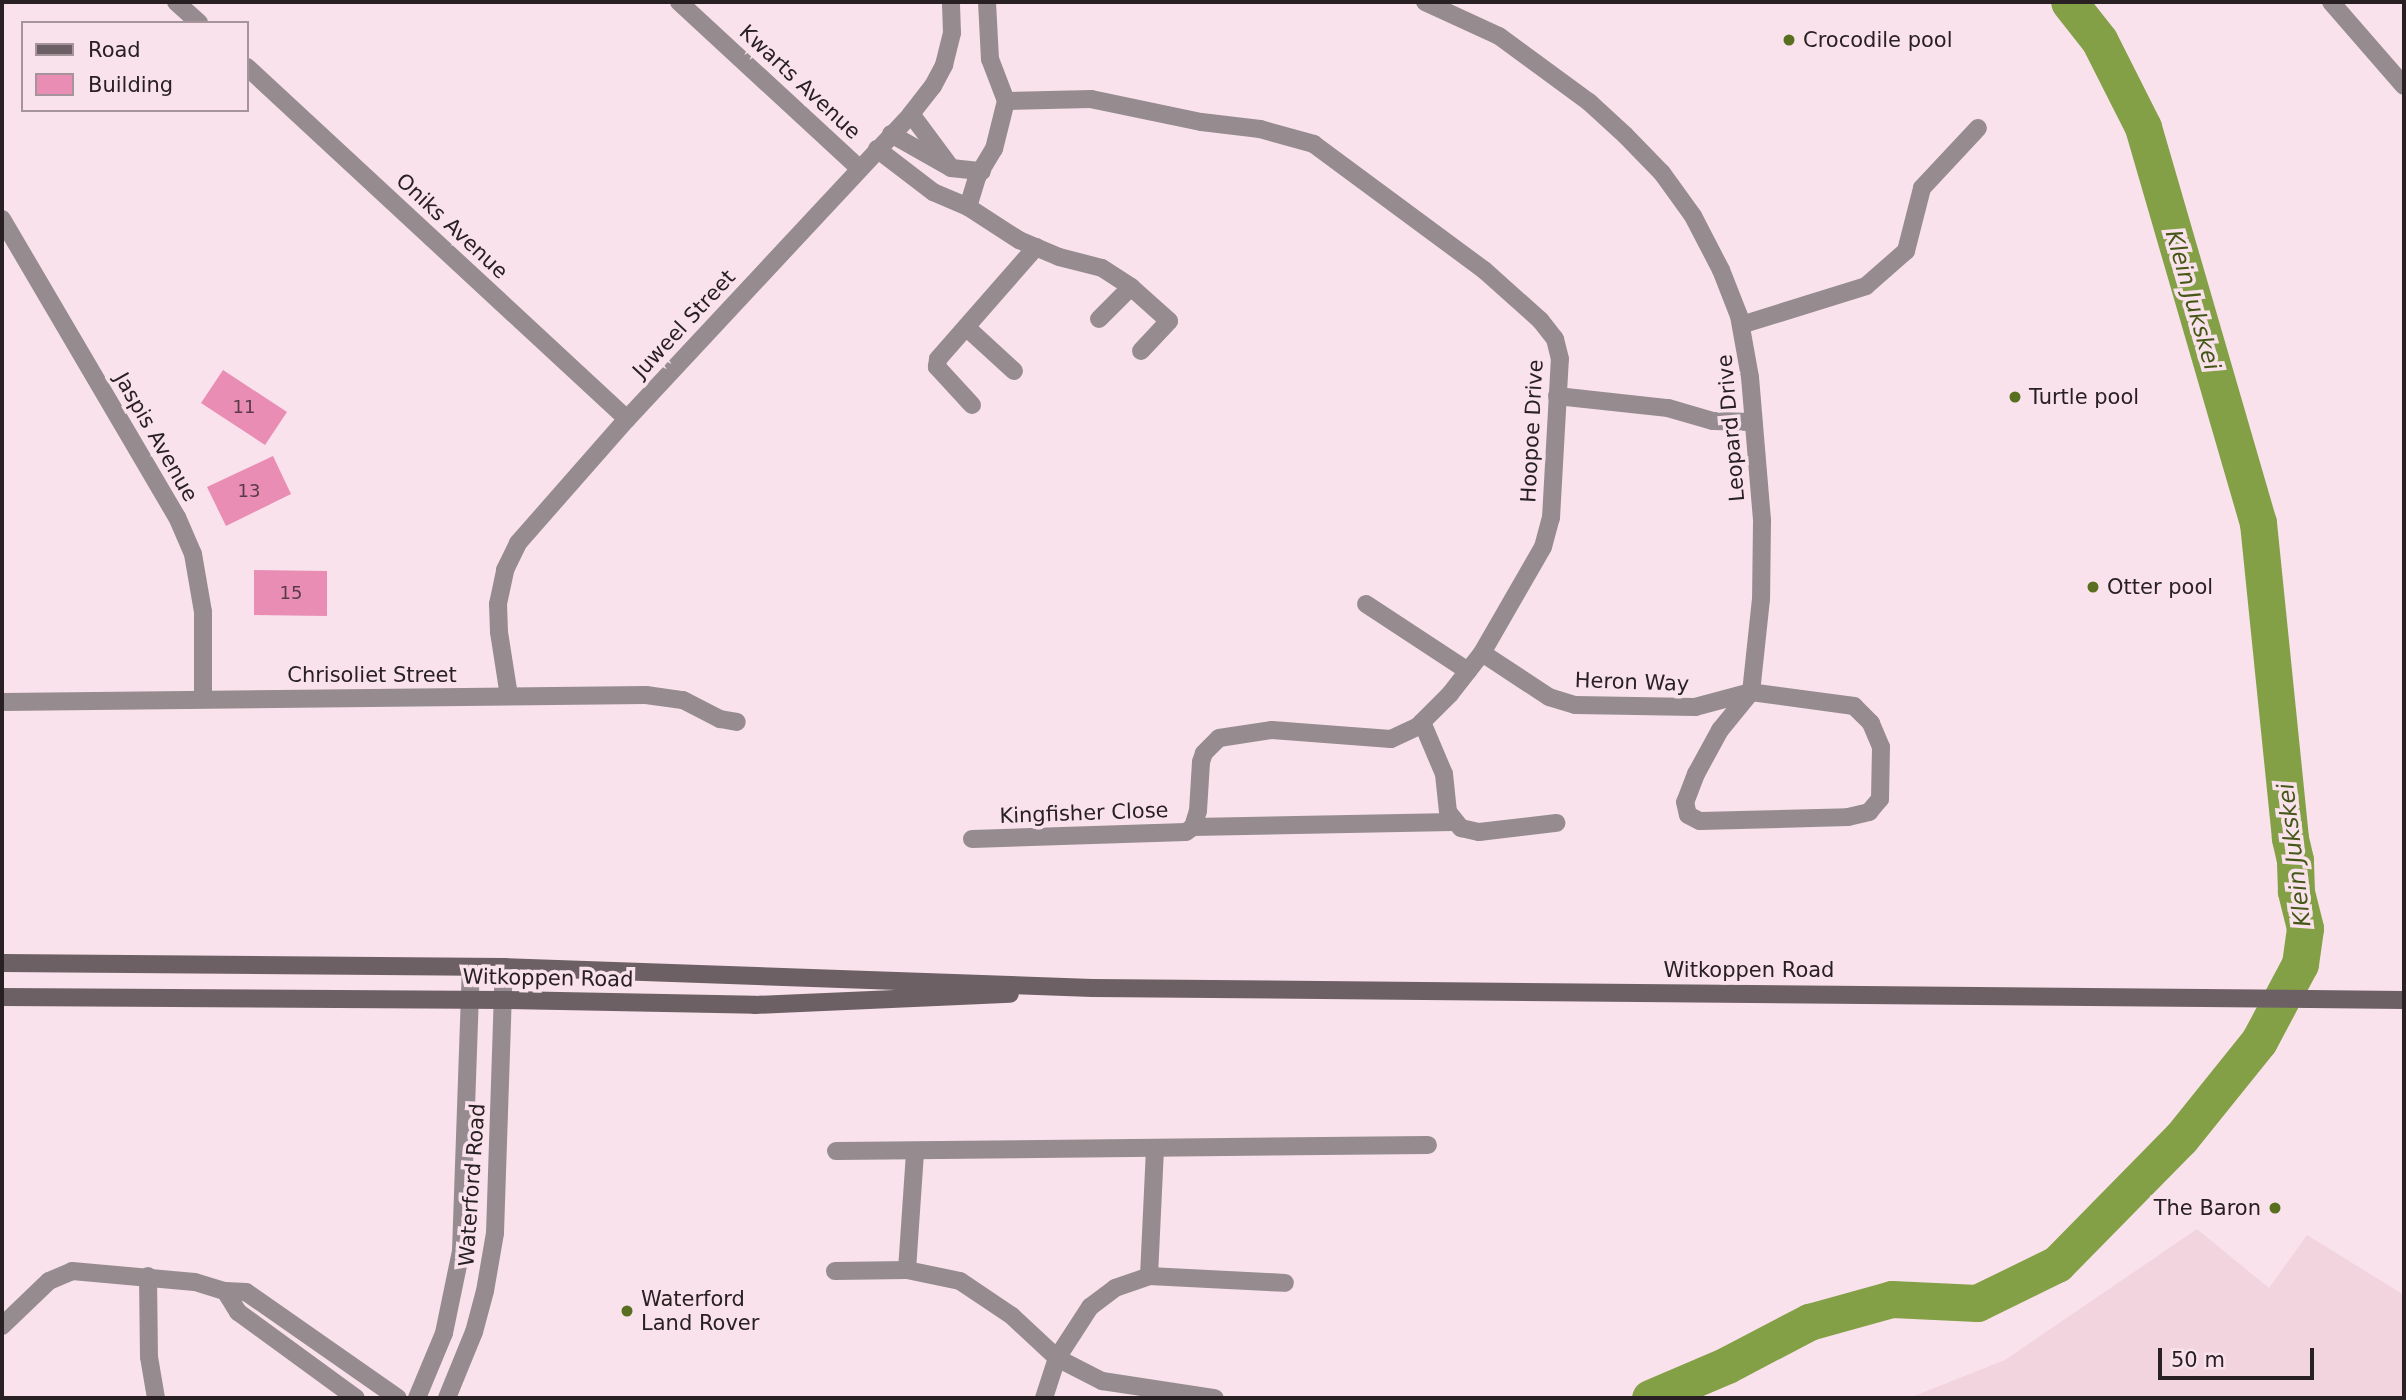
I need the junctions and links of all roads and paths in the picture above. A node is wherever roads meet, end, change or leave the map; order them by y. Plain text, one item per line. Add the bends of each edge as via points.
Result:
1 (176, 2) edge
2 (679, 2) edge
3 (951, 2) edge
4 (987, 2) edge
5 (1425, 2) edge
6 (2331, 2) edge
7 (197, 21) edge
8 (248, 68) edge
9 (2404, 86) edge
10 (1006, 102) junction
11 (911, 114) junction
12 (1978, 128) dead end
13 (891, 134) junction
14 (877, 149) junction
15 (859, 168) junction
16 (951, 168) junction
17 (982, 171) junction
18 (968, 207) junction
19 (2, 219) edge
20 (1036, 247) junction
21 (1131, 287) junction
22 (1099, 319) dead end
23 (1741, 325) junction
24 (966, 327) junction
25 (1141, 352) dead end
26 (1014, 371) dead end
27 (1557, 396) junction
28 (972, 405) dead end
29 (627, 419) junction
30 (1753, 422) junction
31 (1366, 604) dead end
32 (1482, 653) junction
33 (1468, 671) junction
34 (1751, 692) junction
35 (509, 696) junction
36 (203, 699) junction
37 (2, 702) edge
38 (737, 722) dead end
39 (1422, 722) junction
40 (1211, 744) joint
41 (1453, 822) junction
42 (1556, 823) dead end
43 (1193, 827) junction
44 (972, 839) dead end
45 (2, 963) edge
46 (504, 967) junction
47 (471, 968) junction
48 (1093, 988) junction
49 (2, 997) edge
50 (471, 1000) junction
51 (504, 1000) junction
52 (2404, 1000) edge
53 (1428, 1145) dead end
54 (1155, 1149) junction
55 (836, 1151) dead end
56 (915, 1152) junction
57 (907, 1270) junction
58 (835, 1271) dead end
59 (148, 1276) junction
60 (1149, 1276) junction
61 (1285, 1283) dead end
62 (225, 1291) junction
63 (2, 1326) edge
64 (1057, 1358) junction
65 (156, 1398) edge
66 (356, 1398) edge
67 (398, 1398) edge
68 (417, 1398) edge
69 (447, 1398) edge
70 (1044, 1398) edge
71 (1215, 1398) edge

1 - 7 street
2 - 15 street, Kwarts Avenue
3 - 11 street, Juweel Street via 952,33 944,65
4 - 10 street via 990,59
5 - 23 street, Leopard Drive via 1499,36 1588,102 1662,173 1708,242
6 - 9 street
8 - 29 street, Oniks Avenue
10 - 17 street via 994,149
10 - 27 street, Hoopoe Drive via 1090,99 1260,129 1314,144 1484,270 1540,320 1558,344
11 - 13 street, Juweel Street
11 - 16 street
12 - 23 street via 1922,188 1906,251 1866,286
13 - 14 street, Juweel Street
13 - 16 street
14 - 15 street, Juweel Street
14 - 18 street via 933,192
15 - 29 street, Juweel Street
16 - 17 street
17 - 18 street
18 - 20 street
19 - 36 street, Jaspis Avenue via 177,517 193,554 203,612
20 - 21 street via 1101,268
20 - 24 street
21 - 22 street
21 - 25 street via 1168,317 1167,325
23 - 30 street, Leopard Drive
24 - 26 street
24 - 28 street via 937,363
27 - 30 street via 1659,407 1713,421
27 - 32 street, Hoopoe Drive via 1547,534
29 - 35 street, Juweel Street via 512,553 498,604
30 - 34 street, Leopard Drive via 1762,543
31 - 33 street
32 - 33 street, Hoopoe Drive
32 - 34 street, Heron Way via 1549,697 1575,705 1695,707
33 - 39 street, Hoopoe Drive
34 - 34 street via 1839,702 1862,713 1881,747 1880,799 1869,812 1848,817 1700,821 1688,815 1685,802 1696,774 1720,730
35 - 36 street, Chrisoliet Street
35 - 38 street, Chrisoliet Street via 661,696
36 - 37 street, Chrisoliet Street
39 - 40 street, Hoopoe Drive via 1391,739 1272,730 1234,734
39 - 41 street via 1444,774
40 - 43 street, Kingfisher Close via 1201,762
41 - 42 street via 1479,832
41 - 43 street
43 - 44 street, Kingfisher Close via 1166,835
45 - 47 main road, Witkoppen Road
46 - 47 main road, Witkoppen Road
46 - 48 main road, Witkoppen Road
46 - 51 street, Waterford Road
47 - 50 street, Waterford Road
48 - 51 main road, Witkoppen Road via 790,1005
48 - 52 main road, Witkoppen Road
49 - 50 main road, Witkoppen Road
50 - 51 main road, Witkoppen Road
50 - 68 street, Waterford Road via 461,1251 444,1333
51 - 69 street, Waterford Road via 491,1264 474,1332
53 - 54 street
54 - 56 street
54 - 60 street
55 - 56 street
56 - 57 street
57 - 58 street
57 - 64 street via 973,1288
59 - 62 street
59 - 63 street via 72,1271 49,1281
59 - 65 street via 149,1357
60 - 61 street
60 - 64 street via 1115,1289 1090,1307
62 - 66 street via 237,1312
62 - 67 street via 246,1292
64 - 70 street
64 - 71 street via 1101,1381

